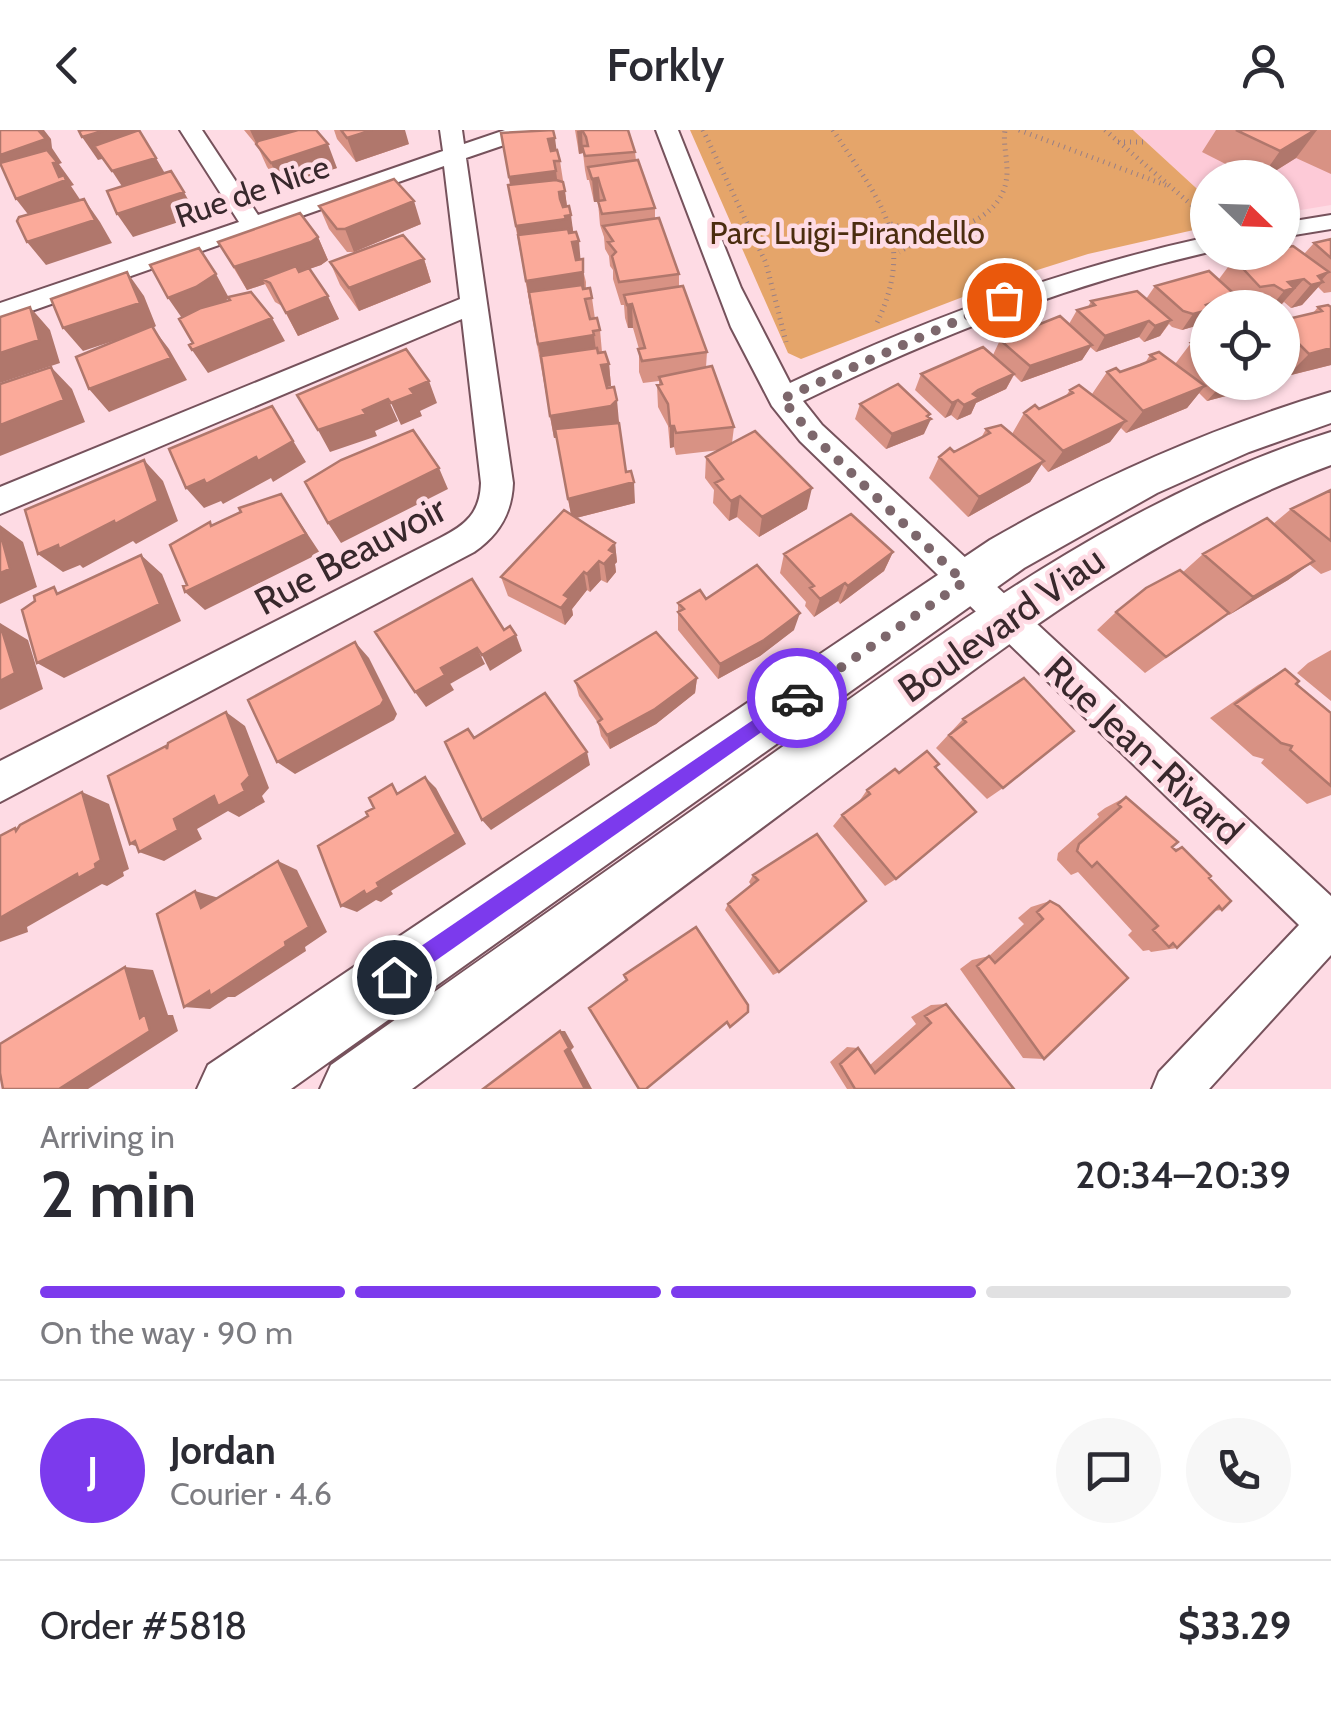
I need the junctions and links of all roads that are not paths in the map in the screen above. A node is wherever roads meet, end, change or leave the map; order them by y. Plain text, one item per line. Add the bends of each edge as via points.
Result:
1 (190, 130) edge
2 (526, 130) edge
3 (667, 130) edge
4 (453, 142) edge
5 (1331, 222) edge
6 (253, 225) junction
7 (1300, 227) edge
8 (1190, 250) edge
9 (475, 303) junction
10 (1, 308) edge
11 (782, 399) junction
12 (1331, 406) edge
13 (1331, 448) edge
14 (0, 502) edge
15 (984, 600) junction
16 (0, 782) edge
17 (1330, 925) edge
18 (232, 1089) edge
19 (355, 1089) edge
20 (1176, 1089) edge

1 - 6 street
2 - 4 street, Rue de Nice
3 - 11 street, Rue Jean-Rivard
4 - 6 street, Rue de Nice
4 - 9 street, Rue Beauvoir
5 - 7 street
6 - 10 street, Rue de Nice
8 - 11 street via 973,311
9 - 14 street
9 - 16 street, Rue Beauvoir via 497,500 474,536
11 - 15 street, Rue Jean-Rivard
12 - 15 main road, Boulevard Viau via 1111,492
13 - 15 main road, Boulevard Viau
15 - 17 street, Rue Jean-Rivard
15 - 18 main road, Boulevard Viau
15 - 19 main road, Boulevard Viau
17 - 20 street

